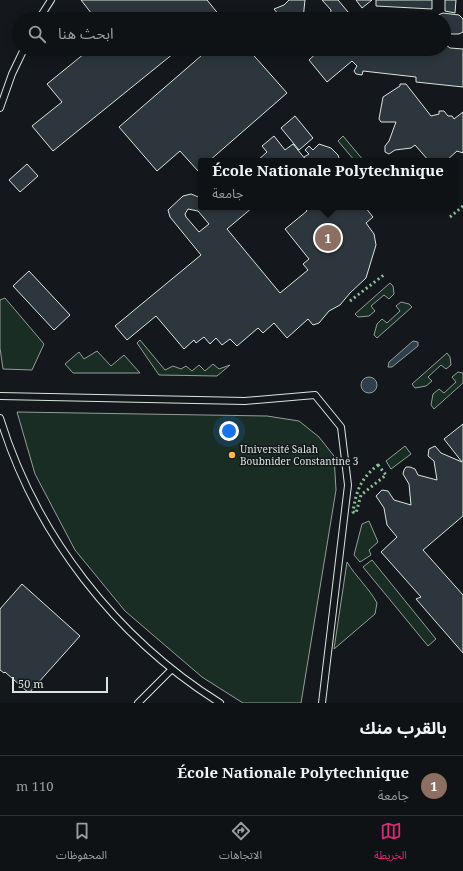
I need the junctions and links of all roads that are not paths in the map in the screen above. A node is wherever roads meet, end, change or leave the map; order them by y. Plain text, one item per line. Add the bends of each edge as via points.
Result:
1 (51, 0) edge
2 (43, 12) edge
3 (21, 56) edge
4 (0, 108) edge
5 (0, 396) edge
6 (0, 418) edge
7 (1, 428) edge
8 (172, 669) junction
9 (138, 703) edge
10 (220, 703) edge
11 (322, 703) edge

1 - 2 lane
3 - 4 lane
5 - 11 lane via 245,401 315,395 341,427 348,485
6 - 7 lane
7 - 8 lane via 27,487 53,536 90,587 118,619 159,660
8 - 9 lane
8 - 10 lane

